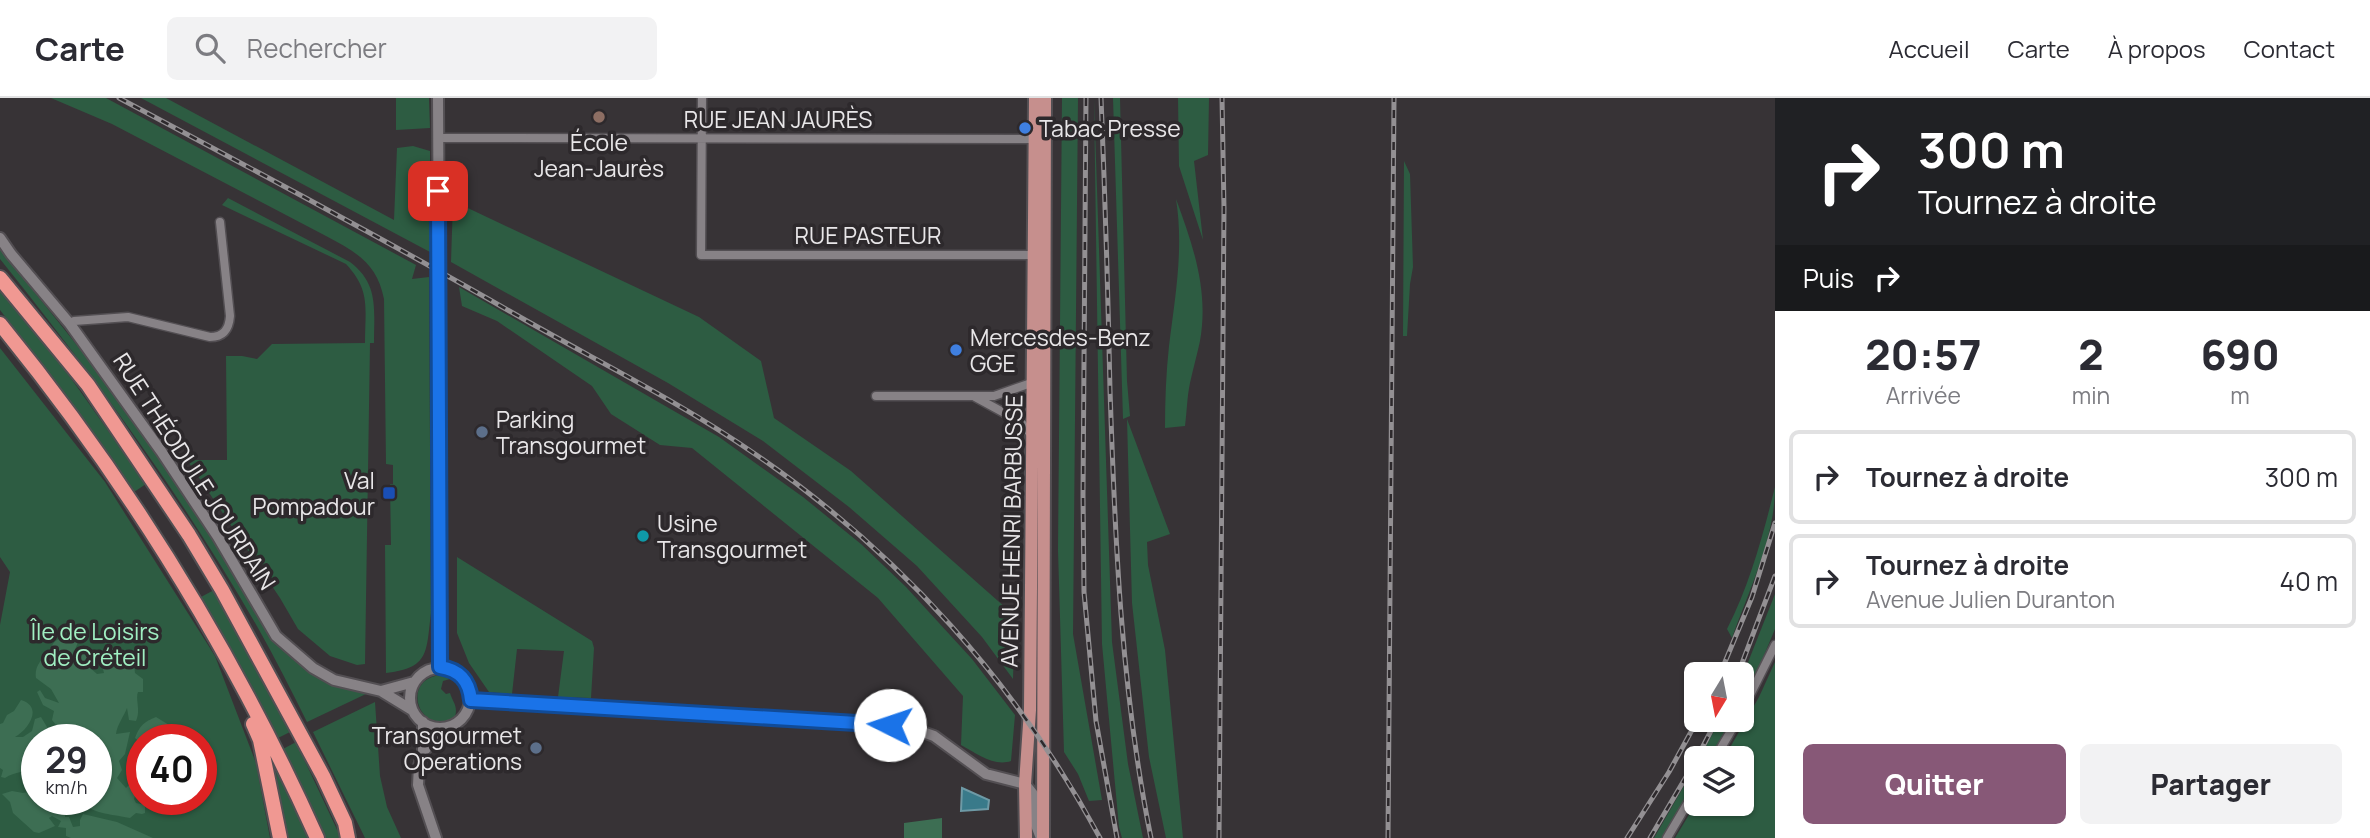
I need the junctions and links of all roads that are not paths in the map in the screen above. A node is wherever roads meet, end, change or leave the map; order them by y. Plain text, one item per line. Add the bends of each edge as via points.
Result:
1 (438, 98) edge
2 (702, 98) edge
3 (1035, 98) edge
4 (1045, 98) edge
5 (438, 138) junction
6 (702, 138) junction
7 (1035, 139) junction
8 (220, 222) dead end
9 (0, 238) edge
10 (1035, 255) junction
11 (0, 268) edge
12 (3, 280) edge
13 (0, 324) edge
14 (70, 324) junction
15 (1034, 382) junction
16 (877, 396) dead end
17 (975, 397) junction
18 (1033, 438) junction
19 (1775, 645) edge
20 (229, 661) junction
21 (440, 667) junction
22 (414, 682) junction
23 (1754, 687) edge
24 (381, 691) junction
25 (471, 700) junction
26 (412, 710) junction
27 (423, 722) junction
28 (448, 727) junction
29 (424, 752) junction
30 (1025, 784) junction
31 (1684, 809) edge
32 (345, 823) junction
33 (280, 838) edge
34 (317, 838) edge
35 (348, 838) edge
36 (356, 838) edge
37 (436, 838) edge
38 (1026, 838) edge
39 (1042, 838) edge
40 (1667, 838) edge

1 - 5 main road
2 - 6 street
3 - 7 main road, AVENUE HENRI BARBUSSE
4 - 39 main road, AVENUE HENRI BARBUSSE
5 - 6 street, RUE JEAN JAURÈS
5 - 21 main road
6 - 7 street, RUE JEAN JAURÈS
6 - 10 street, RUE PASTEUR via 701,255
7 - 10 main road, AVENUE HENRI BARBUSSE
8 - 14 street via 230,316 227,329 219,336 128,317
9 - 14 main road, RUE THÉODULE JOURDAIN
10 - 15 main road, AVENUE HENRI BARBUSSE
11 - 12 highway
12 - 32 highway via 88,386 189,535 260,658
13 - 20 highway via 134,505
14 - 24 main road, RUE THÉODULE JOURDAIN via 218,537 276,636 334,680
15 - 17 street via 994,396
15 - 18 main road, AVENUE HENRI BARBUSSE
16 - 17 street
17 - 18 street via 1021,422
18 - 30 main road, AVENUE HENRI BARBUSSE
19 - 23 street
20 - 33 highway via 260,740
20 - 34 highway
21 - 22 main road via 425,671
21 - 25 main road via 462,677
22 - 24 main road, RUE THÉODULE JOURDAIN
22 - 26 main road
24 - 26 main road, RUE THÉODULE JOURDAIN
25 - 28 main road via 464,716
25 - 30 main road via 906,726 934,736 986,774
26 - 27 main road
27 - 28 main road
27 - 29 main road
28 - 29 main road
29 - 37 main road via 418,785
30 - 38 main road, AVENUE HENRI BARBUSSE
30 - 39 main road via 1033,794 1034,820
31 - 40 street
32 - 35 highway
32 - 36 highway

